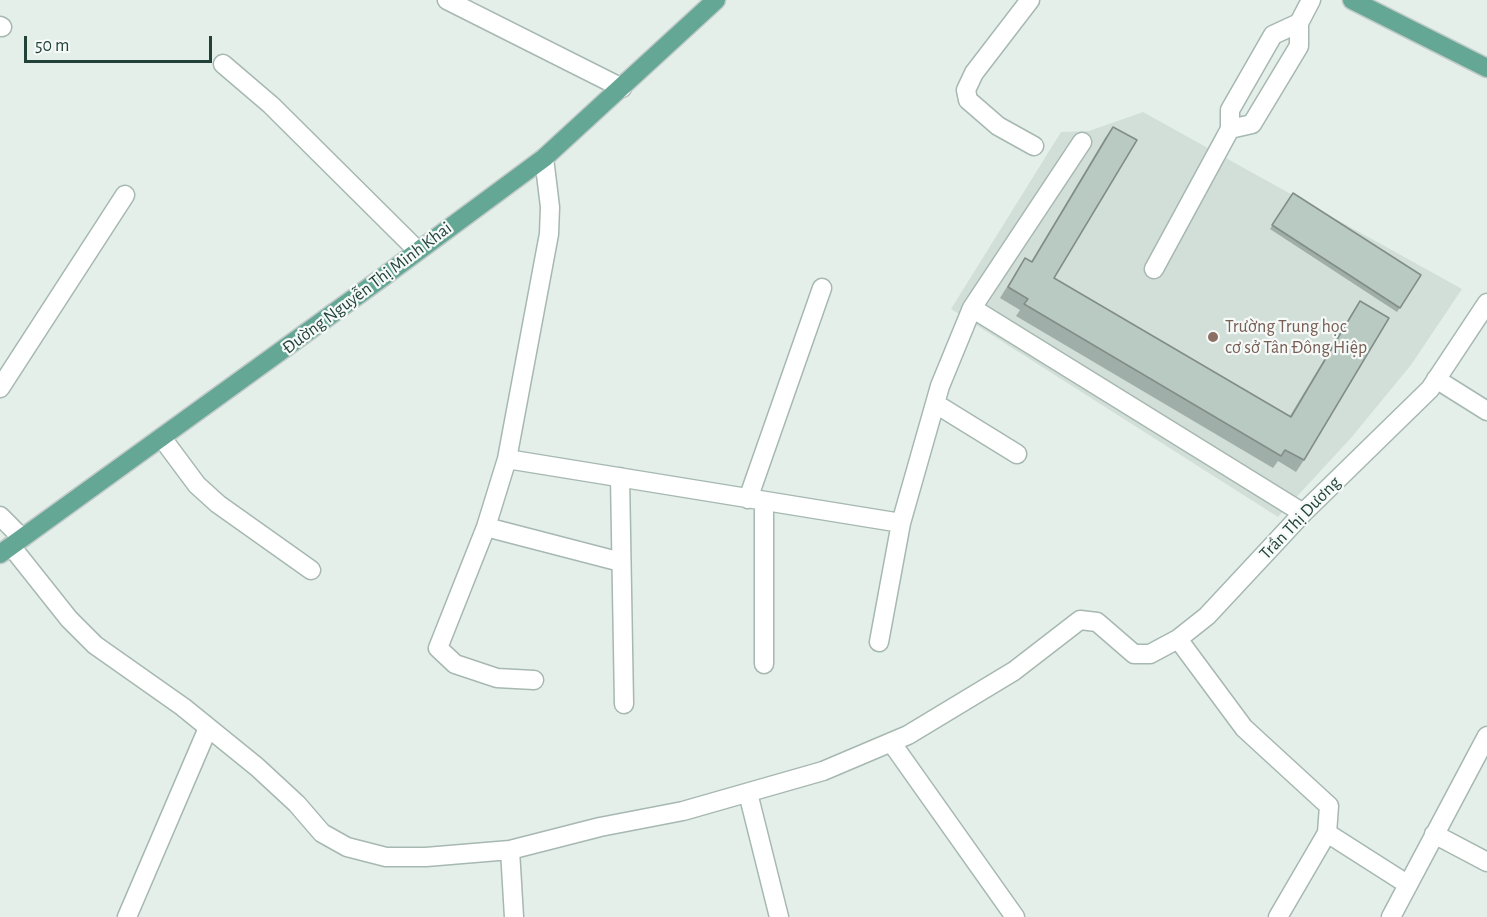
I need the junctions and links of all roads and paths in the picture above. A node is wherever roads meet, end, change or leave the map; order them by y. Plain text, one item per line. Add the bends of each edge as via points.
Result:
1 (447, 0) edge
2 (716, 0) edge
3 (1030, 0) edge
4 (1311, 0) edge
5 (1352, 0) edge
6 (1299, 23) junction
7 (223, 64) dead end
8 (1487, 68) edge
9 (622, 88) junction
10 (1230, 129) junction
11 (1082, 142) dead end
12 (1034, 146) dead end
13 (544, 158) junction
14 (125, 195) dead end
15 (417, 250) junction
16 (1154, 269) dead end
17 (822, 288) dead end
18 (1487, 303) edge
19 (972, 308) junction
20 (1436, 380) junction
21 (0, 388) edge
22 (936, 404) junction
23 (1487, 411) edge
24 (162, 438) junction
25 (1017, 454) dead end
26 (507, 459) junction
27 (620, 477) junction
28 (756, 500) junction
29 (1303, 513) junction
30 (0, 516) edge
31 (901, 523) junction
32 (486, 527) junction
33 (11, 546) edge
34 (621, 562) junction
35 (311, 570) dead end
36 (1178, 639) junction
37 (879, 642) dead end
38 (764, 664) dead end
39 (534, 680) dead end
40 (624, 704) dead end
41 (208, 728) junction
42 (1486, 741) edge
43 (891, 742) junction
44 (748, 793) junction
45 (1327, 833) junction
46 (1434, 834) junction
47 (510, 850) junction
48 (1487, 862) edge
49 (1407, 884) junction
50 (127, 917) edge
51 (514, 917) edge
52 (779, 917) edge
53 (1015, 917) edge
54 (1278, 917) edge
55 (1391, 917) edge

1 - 9 street
2 - 9 main road, Đường Nguyễn Thị Minh Khai
3 - 12 street via 974,73 966,90 969,100 998,126
4 - 6 street
5 - 8 main road
6 - 10 street via 1273,35 1230,110
6 - 10 street via 1299,46 1252,124
7 - 15 street via 271,105
9 - 13 main road, Đường Nguyễn Thị Minh Khai
10 - 16 street
11 - 19 street
13 - 15 main road, Đường Nguyễn Thị Minh Khai
13 - 26 street via 549,234
14 - 21 street
15 - 24 main road, Đường Nguyễn Thị Minh Khai
17 - 28 street
18 - 20 street, Trần Thị Dương
19 - 22 street
19 - 29 street
20 - 23 street
20 - 29 street, Trần Thị Dương
22 - 25 street
22 - 31 street
24 - 33 main road, Đường Nguyễn Thị Minh Khai
24 - 35 street via 197,485 218,504
26 - 27 street
26 - 32 street
27 - 28 street
27 - 34 street
28 - 31 street
28 - 38 street
29 - 36 street, Trần Thị Dương via 1207,615
30 - 33 street
31 - 37 street
32 - 34 street
32 - 39 street via 438,648 455,664 497,678
33 - 41 street via 69,619 95,645
34 - 40 street
36 - 43 street, Trần Thị Dương via 1150,654 1134,654 1097,622 1080,620 1014,671
36 - 45 street via 1244,728 1329,806
41 - 47 street via 265,775 322,832 347,847 386,856
41 - 50 street
42 - 46 street
43 - 44 street via 823,771
43 - 53 street
44 - 47 street via 682,812 600,827
44 - 52 street
45 - 49 street
45 - 54 street
46 - 48 street
46 - 49 street
47 - 51 street
49 - 55 street

